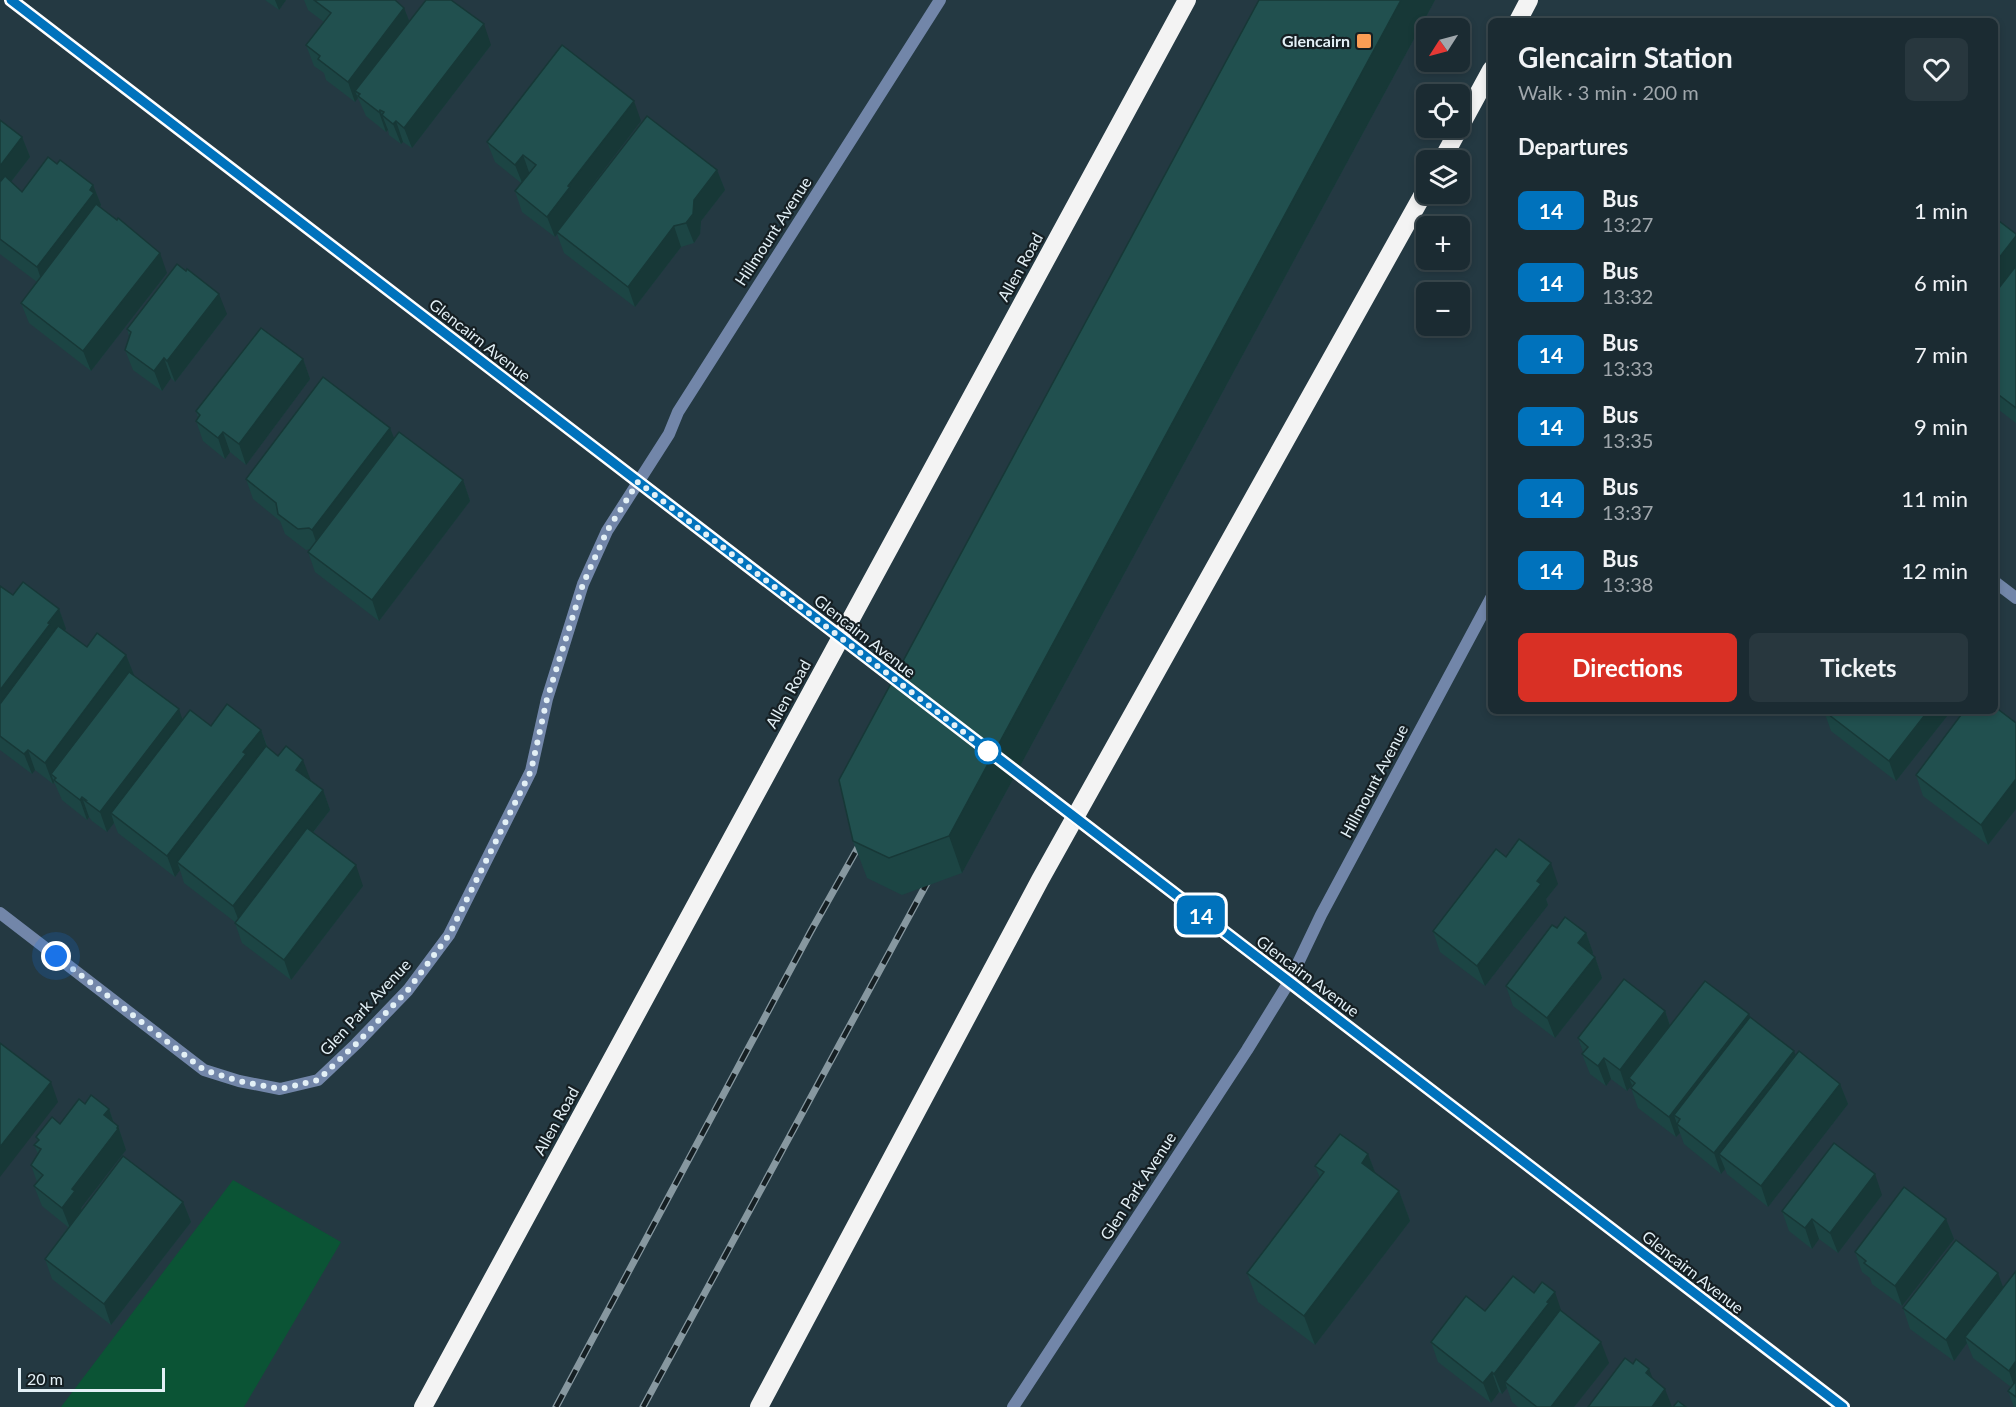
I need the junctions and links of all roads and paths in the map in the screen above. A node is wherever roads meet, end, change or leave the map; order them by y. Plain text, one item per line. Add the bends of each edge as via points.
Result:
1 (11, 0) edge
2 (940, 0) edge
3 (1187, 0) edge
4 (1529, 0) edge
5 (1520, 18) edge
6 (1488, 76) edge
7 (1447, 150) edge
8 (1418, 204) edge
9 (638, 482) junction
10 (1998, 584) edge
11 (2016, 598) edge
12 (1488, 604) edge
13 (915, 695) edge
14 (991, 753) edge
15 (0, 913) edge
16 (1289, 982) junction
17 (423, 1407) edge
18 (759, 1407) edge
19 (1013, 1407) edge
20 (1843, 1407) edge

1 - 9 street, Glencairn Avenue
2 - 9 street, Hillmount Avenue via 678,412 669,434
3 - 17 highway, Allen Road
4 - 5 highway
6 - 7 highway
8 - 18 highway via 1040,880
9 - 13 street, Glencairn Avenue, bridge
9 - 15 street, Glen Park Avenue via 607,531 583,584 547,699 531,771 449,935 408,990 318,1080 280,1089 204,1070
10 - 11 street
12 - 16 street, Hillmount Avenue
14 - 16 street, Glencairn Avenue, bridge
16 - 19 street, Glen Park Avenue
16 - 20 street, Glencairn Avenue

